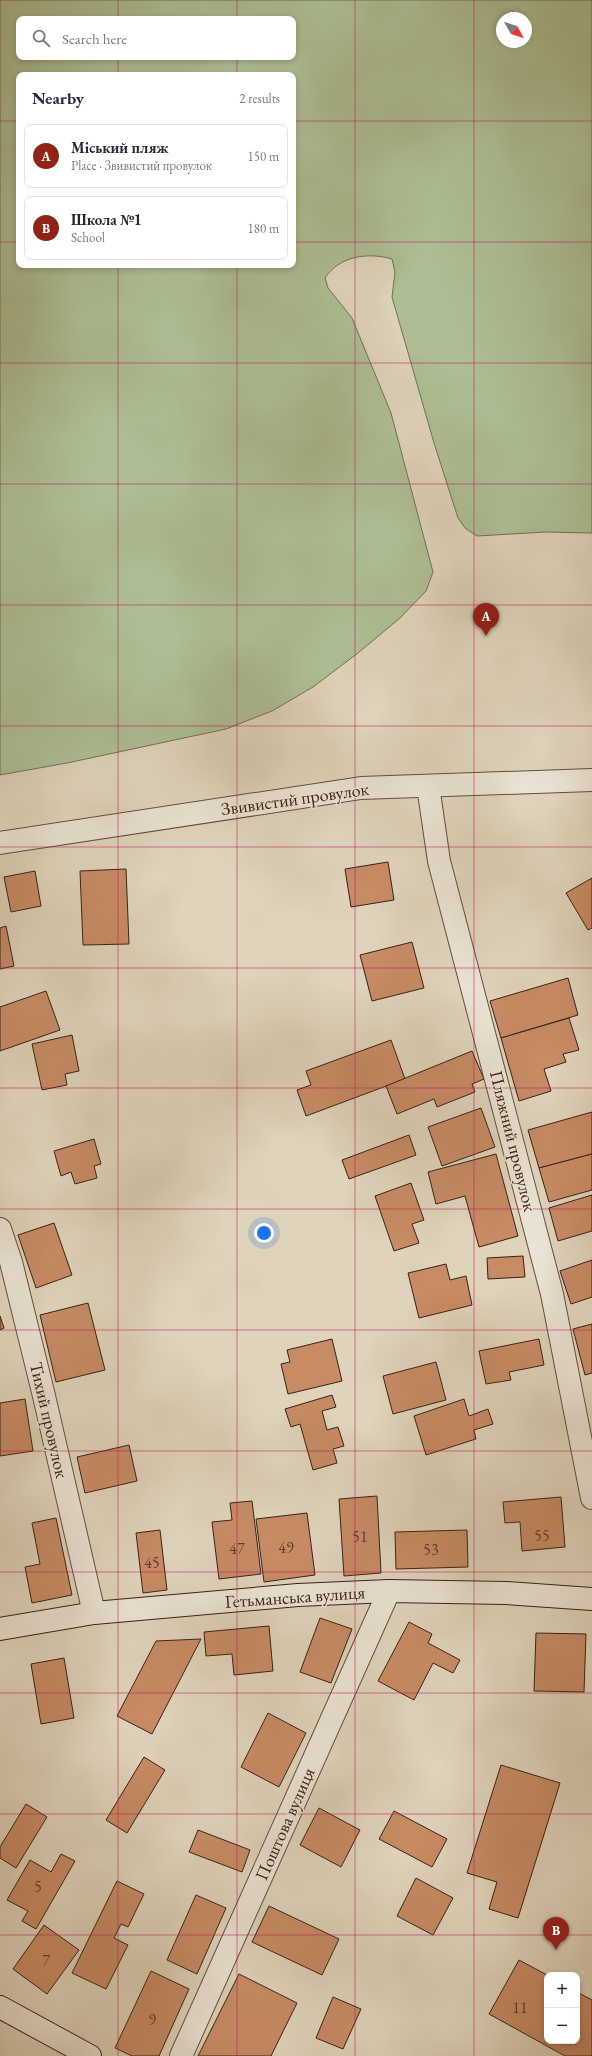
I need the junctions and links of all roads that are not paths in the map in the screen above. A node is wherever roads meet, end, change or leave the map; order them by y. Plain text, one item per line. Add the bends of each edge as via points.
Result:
1 (592, 780) edge
2 (428, 786) junction
3 (0, 843) edge
4 (0, 1229) edge
5 (592, 1498) edge
6 (390, 1591) junction
7 (592, 1599) edge
8 (94, 1613) junction
9 (0, 1629) edge
10 (0, 2007) edge
11 (90, 2056) edge
12 (181, 2056) edge

1 - 2 street, Звивистий провулок
2 - 3 street, Звивистий провулок via 361,788
2 - 5 street, Пляжний провулок via 439,862 552,1294
4 - 8 street, Тихий провулок via 11,1262 44,1396
6 - 7 street, Гетьманська вулиця via 506,1593
6 - 8 street, Гетьманська вулиця via 298,1594
6 - 12 street, Поштова вулиця
8 - 9 street, Гетьманська вулиця
10 - 11 street

